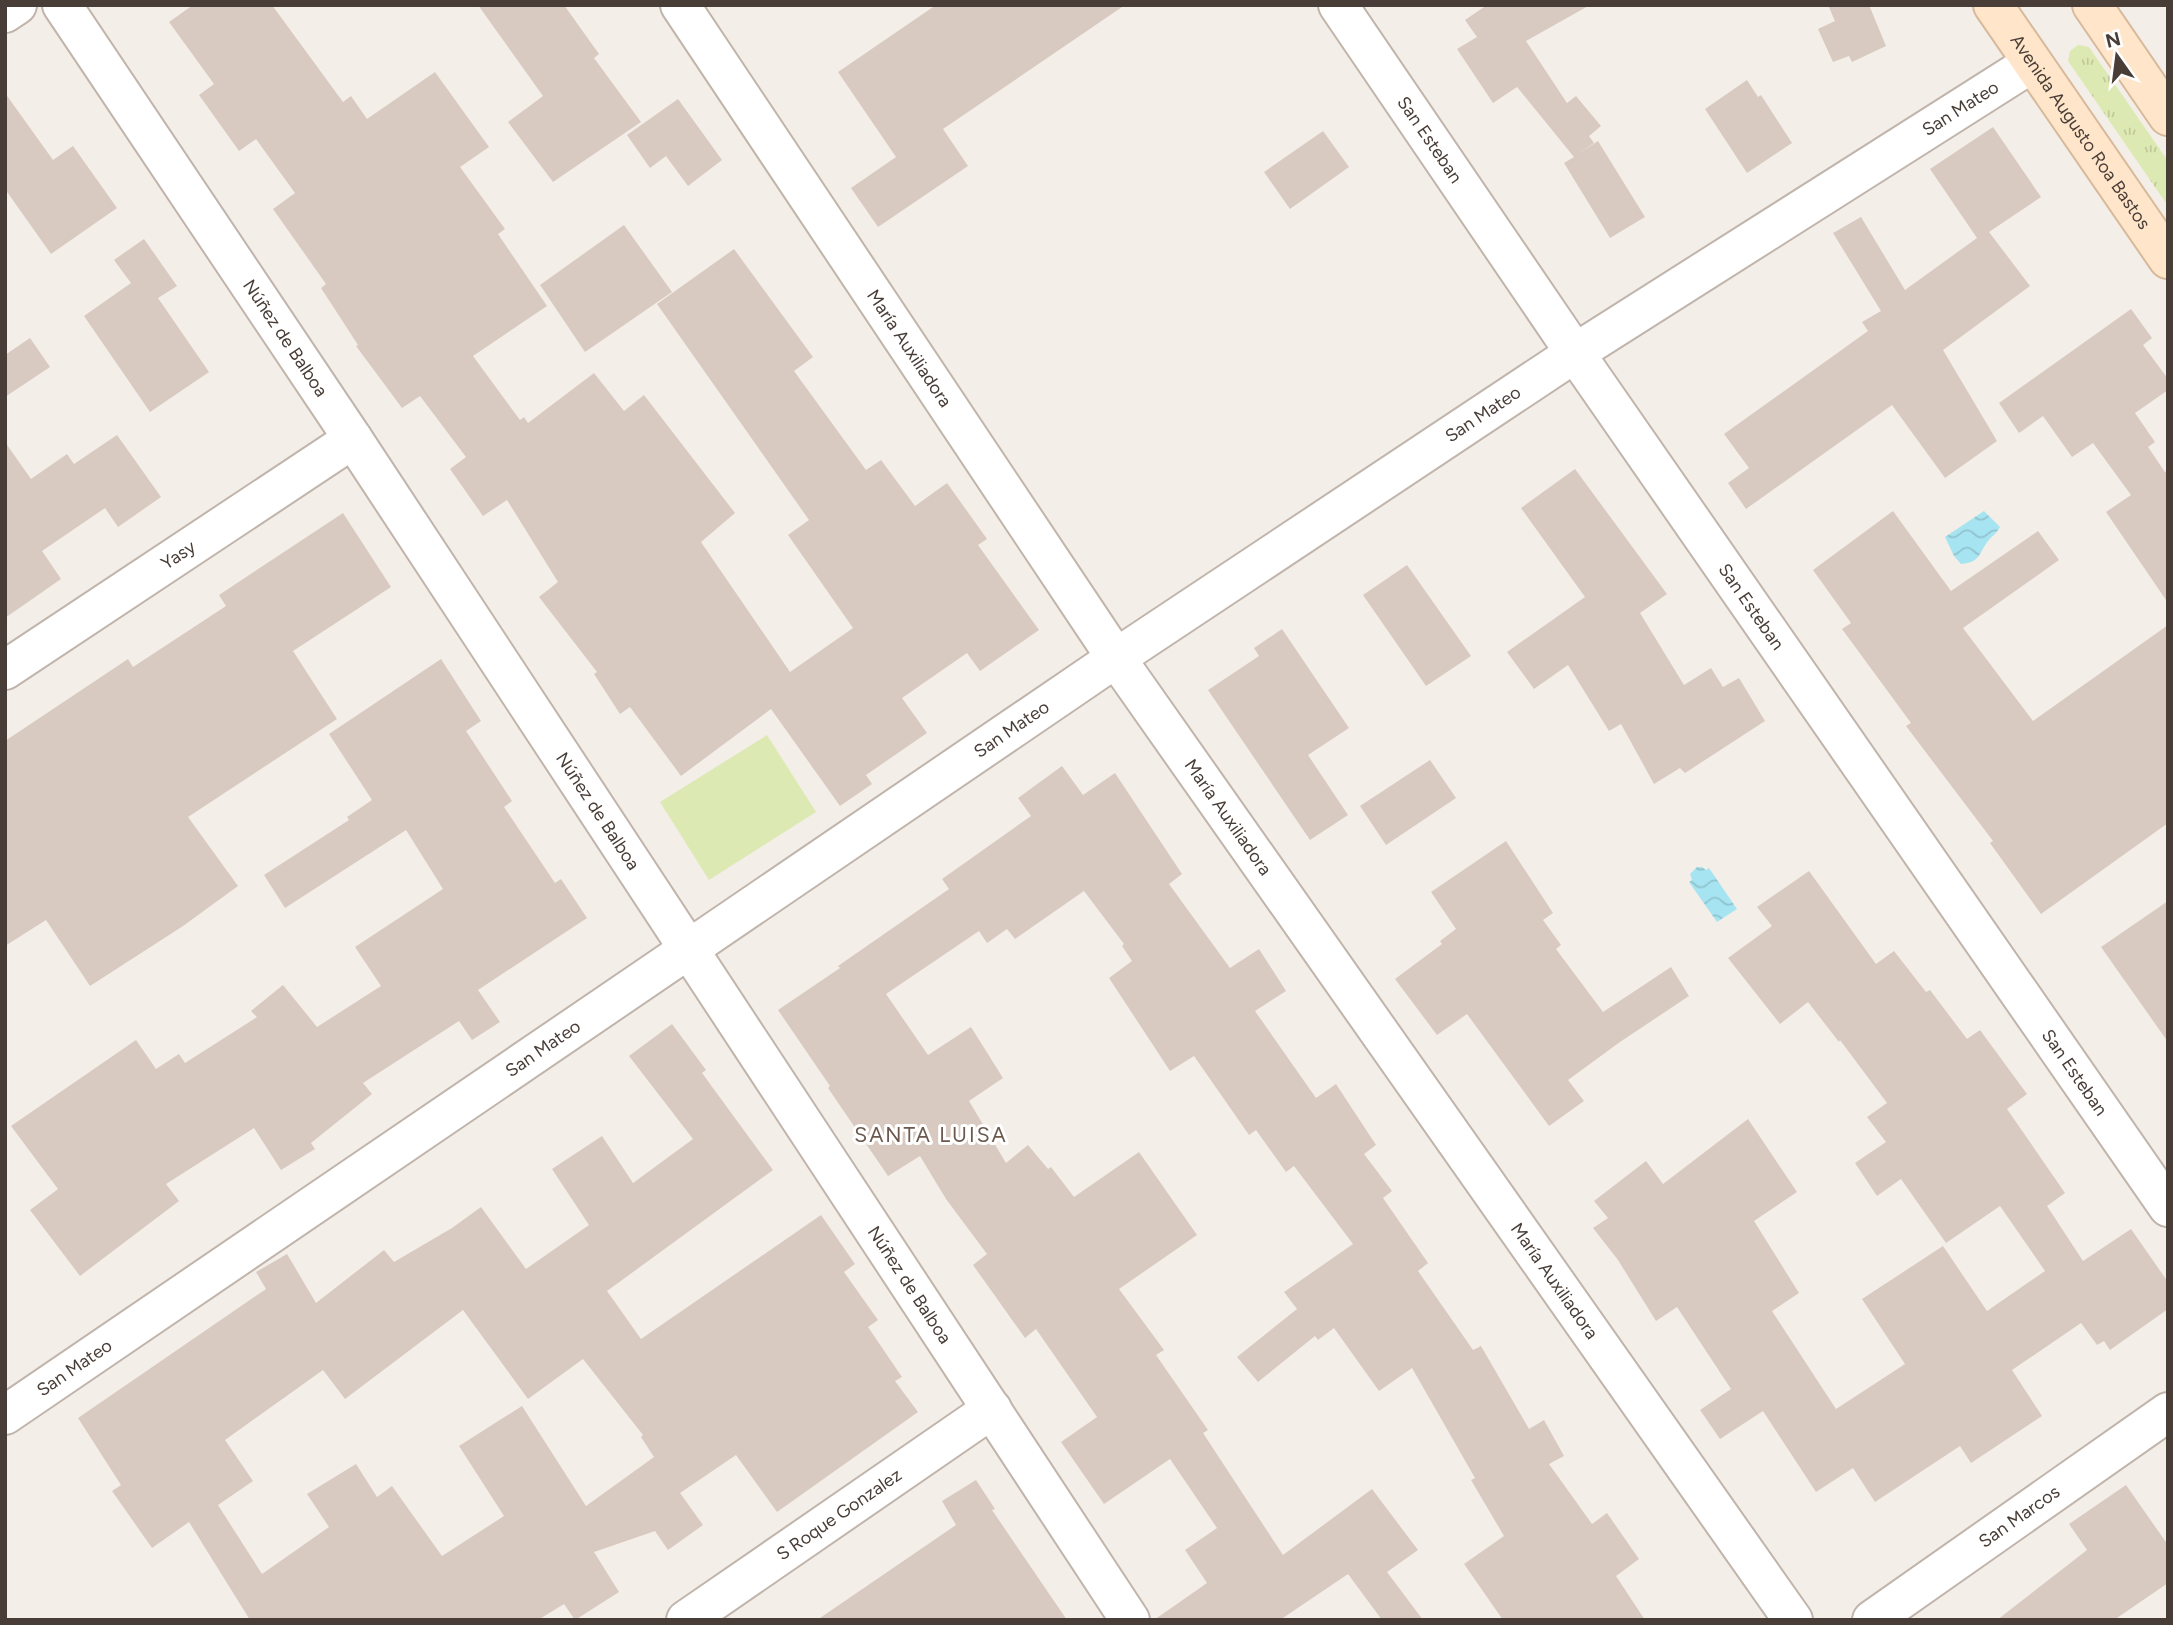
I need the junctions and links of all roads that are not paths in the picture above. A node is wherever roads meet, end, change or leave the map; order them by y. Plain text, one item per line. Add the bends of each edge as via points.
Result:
1 (17, 5) edge
2 (62, 5) edge
3 (680, 5) edge
4 (1338, 5) edge
5 (1993, 5) edge
6 (2092, 5) edge
7 (5, 13) edge
8 (2032, 63) junction
9 (2168, 116) edge
10 (2168, 260) edge
11 (1576, 353) junction
12 (353, 439) junction
13 (1116, 658) junction
14 (5, 670) edge
15 (688, 950) junction
16 (2168, 1208) edge
17 (992, 1409) junction
18 (2168, 1412) edge
19 (5, 1415) edge
20 (686, 1620) edge
21 (1130, 1620) edge
22 (1793, 1620) edge
23 (1872, 1620) edge

1 - 7 street
2 - 12 street, Núñez de Balboa
3 - 13 street, María Auxiliadora
4 - 11 street, San Esteban
5 - 8 main road, Avenida Augusto Roa Bastos
6 - 9 main road
8 - 10 main road, Avenida Augusto Roa Bastos
8 - 11 street, San Mateo
11 - 13 street, San Mateo
11 - 16 street, San Esteban
12 - 14 street, Yasy
12 - 15 street, Núñez de Balboa
13 - 15 street, San Mateo
13 - 22 street, María Auxiliadora
15 - 17 street, Núñez de Balboa
15 - 19 street, San Mateo
17 - 20 street, S Roque Gonzalez
17 - 21 street, Núñez de Balboa
18 - 23 street, San Marcos

